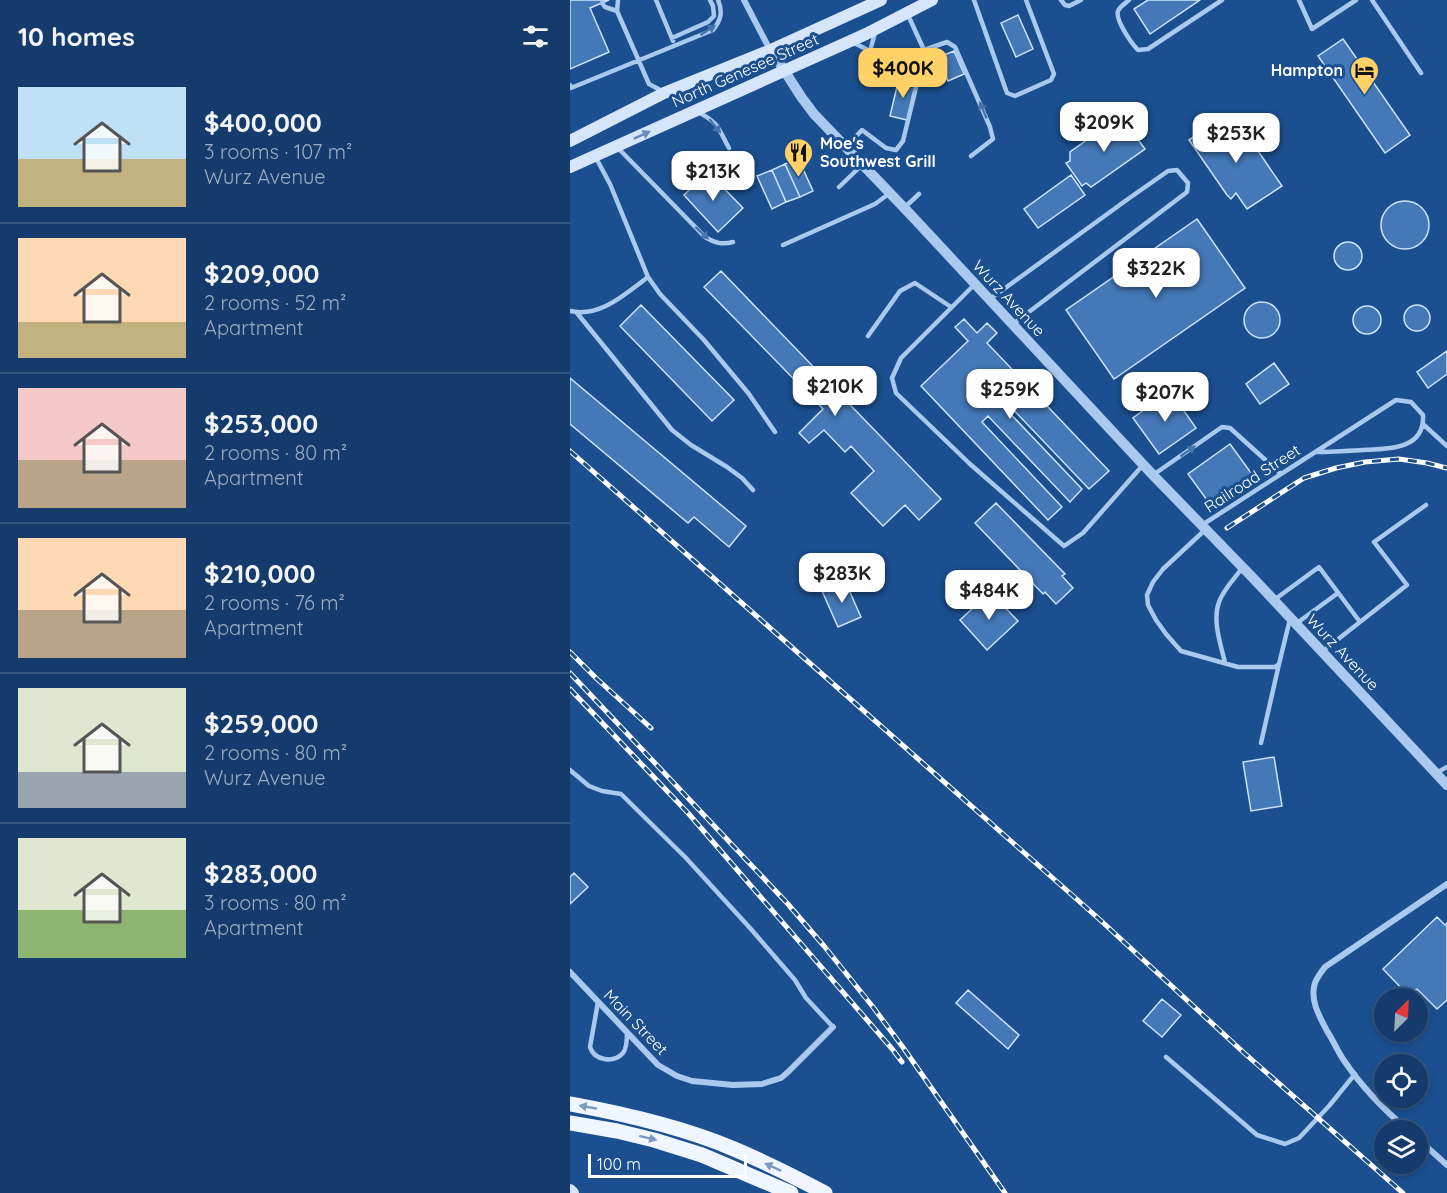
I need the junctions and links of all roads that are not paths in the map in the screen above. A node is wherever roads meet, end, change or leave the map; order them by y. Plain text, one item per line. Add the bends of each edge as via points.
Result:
1 (618, 0) edge
2 (656, 0) edge
3 (710, 0) edge
4 (718, 0) edge
5 (744, 0) edge
6 (881, 0) edge
7 (932, 0) edge
8 (974, 0) edge
9 (1026, 0) edge
10 (1061, 0) edge
11 (1081, 0) edge
12 (1129, 0) edge
13 (1222, 0) edge
14 (1299, 0) edge
15 (1356, 0) edge
16 (1372, 0) edge
17 (602, 3) dead end
18 (617, 11) junction
19 (907, 13) junction
20 (878, 28) junction
21 (672, 38) junction
22 (848, 42) junction
23 (676, 46) junction
24 (771, 50) junction
25 (870, 51) junction
26 (640, 61) junction
27 (784, 71) junction
28 (1421, 73) dead end
29 (649, 84) junction
30 (570, 85) edge
31 (664, 93) junction
32 (644, 103) junction
33 (695, 111) junction
34 (570, 141) edge
35 (616, 146) junction
36 (846, 147) junction
37 (729, 148) dead end
38 (595, 156) junction
39 (971, 156) dead end
40 (863, 164) junction
41 (570, 168) edge
42 (839, 187) dead end
43 (890, 193) junction
44 (920, 194) dead end
45 (904, 208) junction
46 (734, 242) dead end
47 (783, 245) dead end
48 (648, 277) junction
49 (975, 284) junction
50 (990, 299) junction
51 (951, 307) junction
52 (570, 311) edge
53 (577, 313) junction
54 (1013, 324) junction
55 (868, 336) dead end
56 (1424, 425) junction
57 (775, 432) dead end
58 (1447, 446) edge
59 (1315, 452) junction
60 (1143, 464) junction
61 (1281, 474) junction
62 (1153, 475) junction
63 (753, 490) dead end
64 (1426, 505) dead end
65 (1204, 527) junction
66 (1243, 567) junction
67 (1338, 593) junction
68 (1274, 600) junction
69 (1293, 621) junction
70 (1360, 622) junction
71 (1322, 652) junction
72 (1225, 663) junction
73 (1279, 664) junction
74 (1261, 742) dead end
75 (1447, 767) edge
76 (570, 770) edge
77 (1436, 773) junction
78 (1447, 784) edge
79 (1447, 884) edge
80 (570, 972) edge
81 (598, 1002) junction
82 (833, 1027) joint
83 (627, 1033) junction
84 (1166, 1057) dead end
85 (1355, 1074) junction
86 (570, 1104) edge
87 (1396, 1120) edge
88 (570, 1123) edge
89 (1428, 1148) edge
90 (1447, 1165) edge
91 (791, 1193) edge
92 (825, 1193) edge

1 - 18 lane
2 - 21 lane
3 - 21 lane via 714,16 708,22
23 -> 4 lane via 712,30 720,17
5 - 24 street, Wurz Avenue
6 - 24 main road, North Genesee Street
7 - 19 main road, North Genesee Street
8 - 9 lane via 1007,93 1016,96 1051,80 1054,74
10 - 11 lane via 1070,6
12 - 13 lane via 1122,5 1118,18 1138,50 1149,49
14 - 15 lane via 1312,29
16 - 28 lane
17 - 18 lane
18 - 26 lane
19 - 20 main road, North Genesee Street
39 -> 19 lane via 993,139 955,47 947,42 924,50
20 - 22 main road, North Genesee Street
20 - 25 lane
21 - 23 lane
22 - 25 lane
22 - 27 main road, North Genesee Street
23 - 26 lane
24 - 27 street, Wurz Avenue
24 - 31 main road, North Genesee Street
25 - 36 lane via 877,64 915,74 918,79 903,141 896,150 886,148 862,130
26 - 29 lane
26 - 30 lane via 571,88
27 - 33 main road, North Genesee Street
27 - 36 street, Wurz Avenue via 814,114
29 - 31 lane
29 - 32 lane
31 - 32 main road, North Genesee Street
32 - 34 main road, North Genesee Street
35 -> 33 main road, North Genesee Street
33 -> 37 lane via 716,124
35 - 38 main road, North Genesee Street
35 -> 46 lane via 705,237 724,244
36 - 40 street, Wurz Avenue
38 - 41 main road, North Genesee Street
38 - 48 lane
40 - 42 lane
40 - 43 street, Wurz Avenue
43 - 45 street, Wurz Avenue
43 - 47 lane via 875,204
44 - 45 lane
45 - 49 street, Wurz Avenue
48 - 53 lane via 596,311
48 - 57 lane via 749,394
49 - 50 street, Wurz Avenue
49 - 51 lane
50 - 54 street, Wurz Avenue
50 - 54 lane via 1168,171 1177,170 1188,183 1187,192
51 - 55 lane via 915,284 900,291
51 - 60 lane via 901,358 892,378 896,393 1064,546 1083,533
52 - 53 lane
53 - 63 lane via 672,430 728,466
54 - 60 street, Wurz Avenue
56 - 58 lane
56 - 59 lane, Railroad Street via 1408,444 1394,449
56 - 59 lane, Railroad Street via 1423,415 1411,402 1396,400
59 - 61 lane, Railroad Street
60 - 62 street, Wurz Avenue
62 -> 61 lane via 1222,427 1230,428
61 - 65 lane, Railroad Street
62 - 65 street, Wurz Avenue
64 - 70 lane via 1374,542 1407,585
65 - 66 street, Wurz Avenue
65 - 72 lane, Railroad Street via 1153,582 1148,605 1181,651
66 - 68 street, Wurz Avenue
66 - 72 lane via 1218,604 1216,622
67 - 68 lane via 1319,567
67 - 69 lane
67 - 70 lane
68 - 69 street, Wurz Avenue
69 - 71 street, Wurz Avenue
69 - 73 lane
70 - 71 lane
71 - 77 street, Wurz Avenue
72 - 73 lane, Railroad Street via 1238,667
73 - 74 lane
75 - 77 lane
76 - 82 lane via 589,786 621,794 750,928
77 - 78 street, Wurz Avenue
79 - 85 street via 1325,967 1317,977 1313,988 1317,1013
80 - 81 street, Main Street
81 - 83 street, Main Street
81 - 83 lane via 592,1053 603,1059 617,1057 625,1049
82 - 83 street, Main Street via 781,1078 762,1084 723,1084 677,1076 658,1065
84 - 85 lane via 1257,1135 1285,1144 1299,1138
85 - 87 street
92 -> 86 main road via 733,1149 676,1129
88 -> 91 main road via 617,1131 692,1152
89 - 90 street

